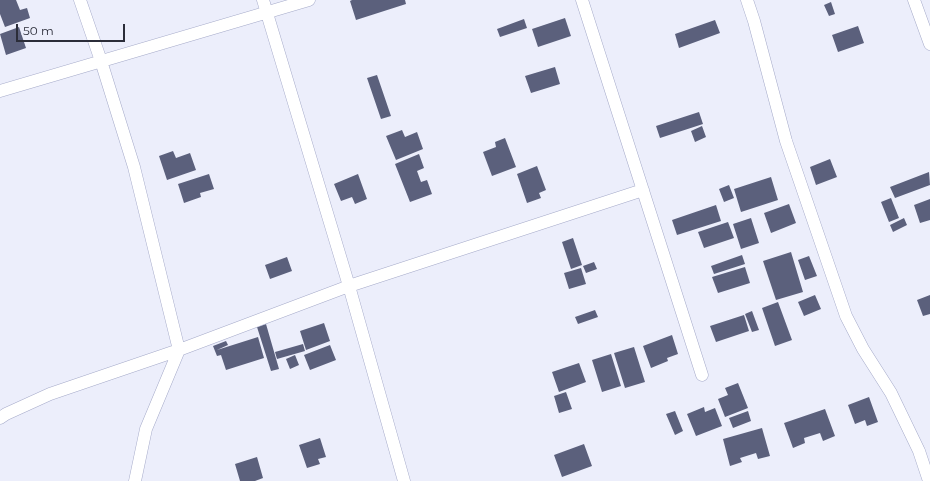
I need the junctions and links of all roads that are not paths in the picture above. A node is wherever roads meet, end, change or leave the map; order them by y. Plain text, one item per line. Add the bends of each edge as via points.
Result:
1 (80, 0) edge
2 (263, 0) edge
3 (308, 0) edge
4 (582, 0) edge
5 (747, 0) edge
6 (914, 0) edge
7 (268, 13) junction
8 (930, 44) edge
9 (100, 61) junction
10 (0, 91) edge
11 (643, 190) junction
12 (349, 286) junction
13 (179, 350) junction
14 (702, 375) dead end
15 (0, 418) edge
16 (135, 481) edge
17 (404, 481) edge
18 (929, 481) edge

1 - 9 street
2 - 7 street
3 - 7 street
4 - 11 street
5 - 18 street via 786,141 846,316 891,393 920,451
6 - 8 street
7 - 9 street
7 - 12 street
9 - 10 street
9 - 13 street via 134,167
11 - 12 street
11 - 14 street
12 - 13 street
12 - 17 street
13 - 15 street via 50,394
13 - 16 street via 146,429

